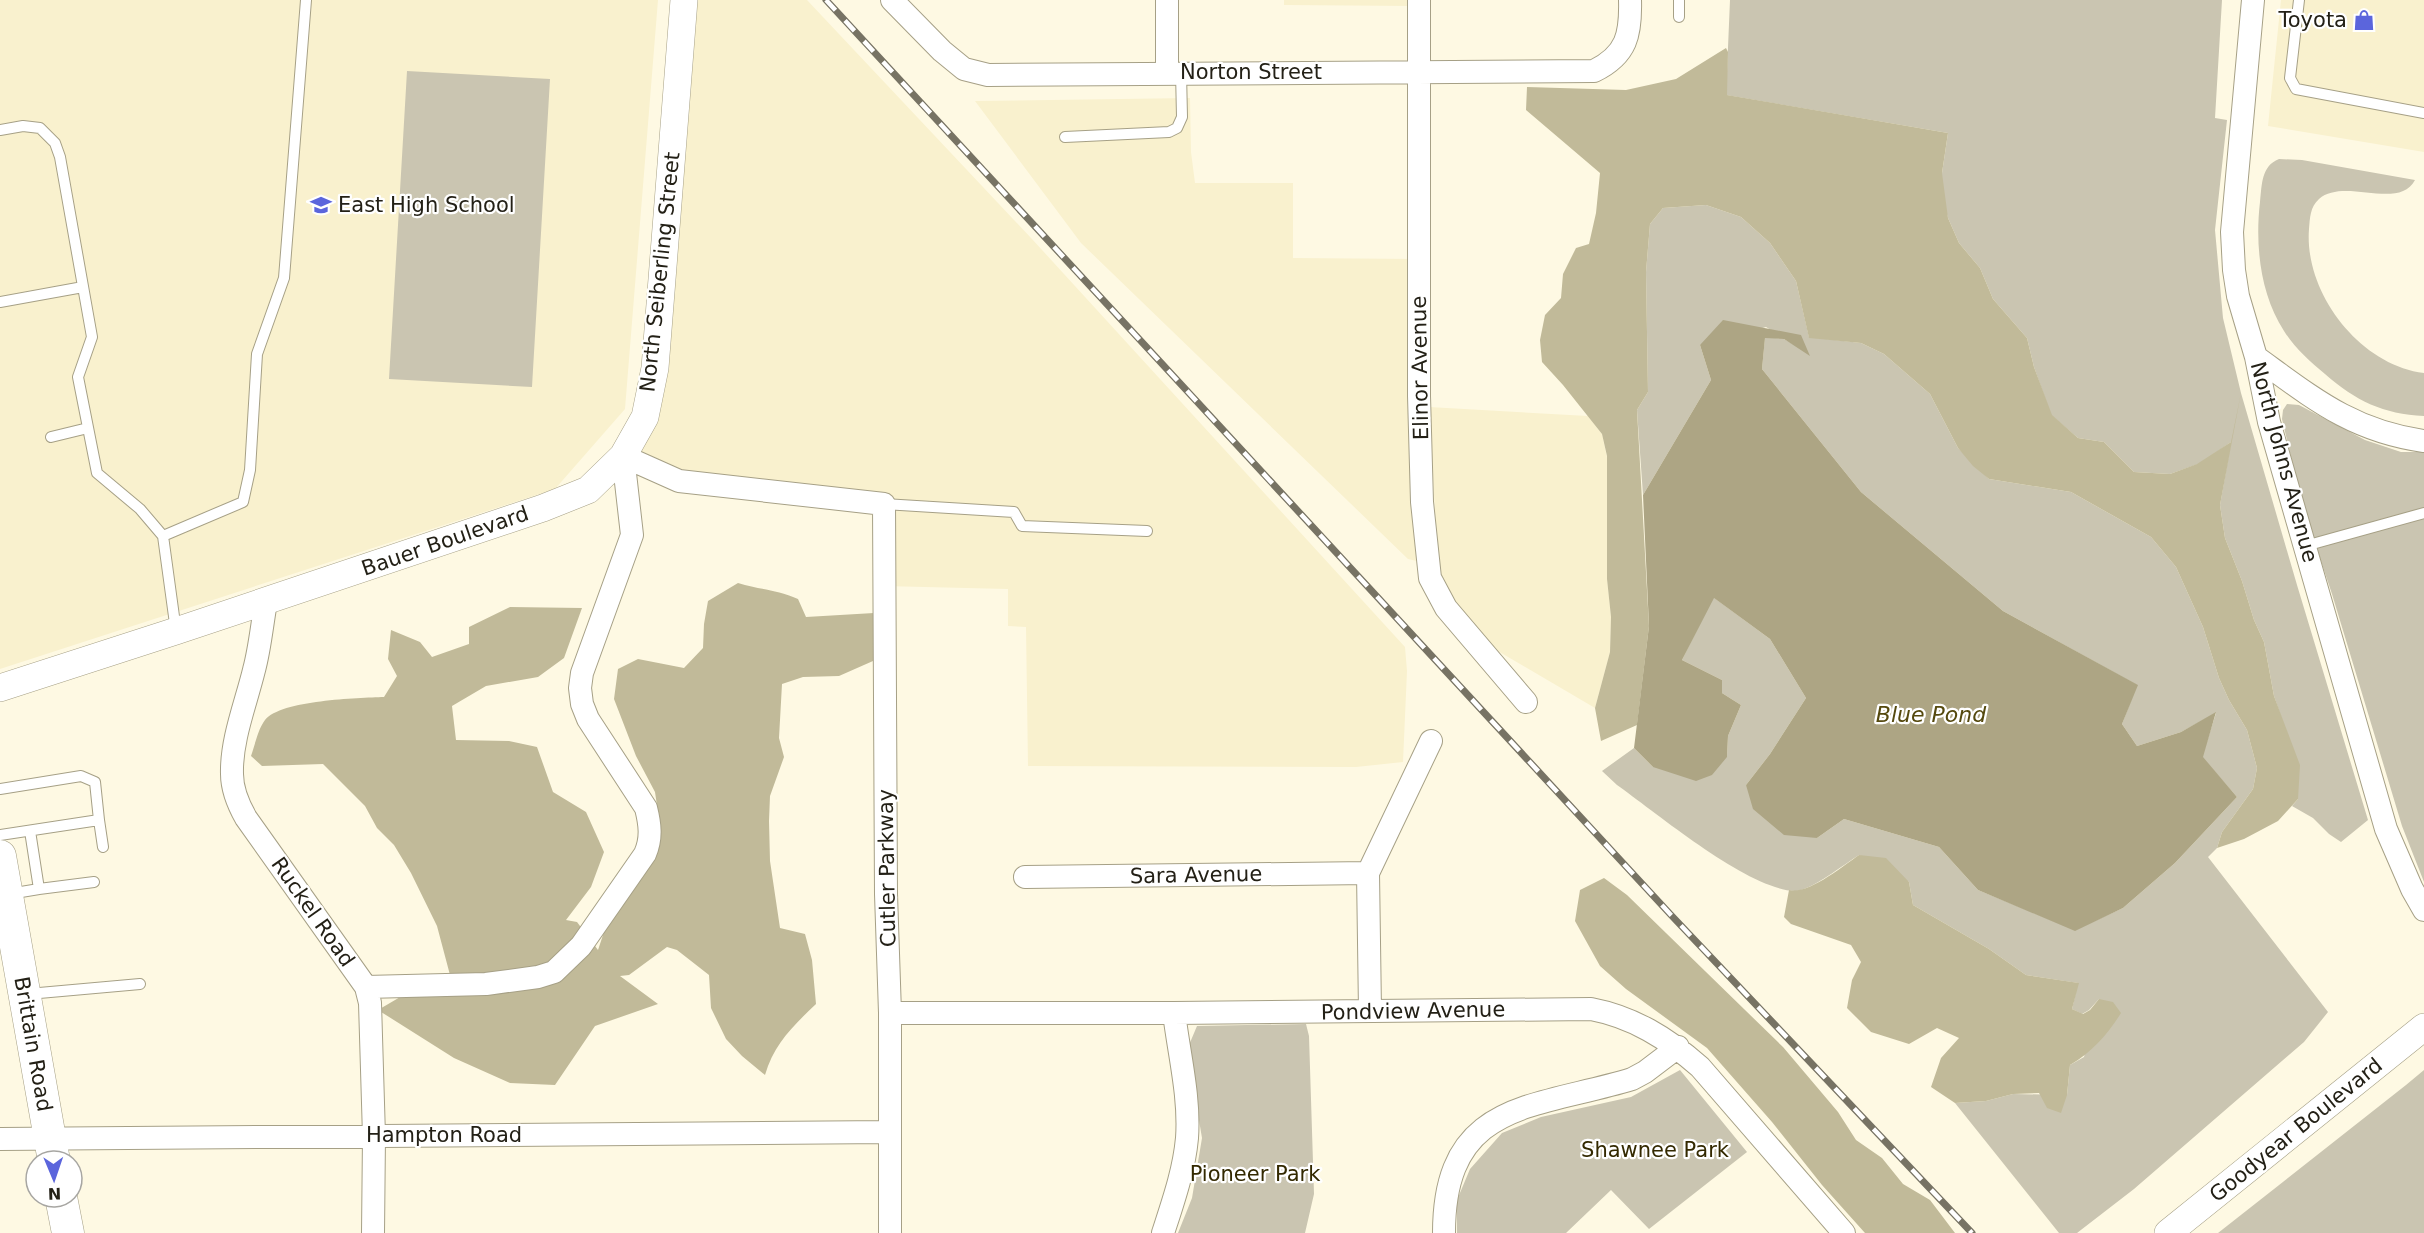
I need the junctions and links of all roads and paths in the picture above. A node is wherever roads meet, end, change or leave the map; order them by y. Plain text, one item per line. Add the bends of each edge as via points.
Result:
1 (306, 0) edge
2 (684, 0) edge
3 (892, 0) edge
4 (1167, 0) edge
5 (1419, 0) edge
6 (1630, 0) edge
7 (1679, 0) edge
8 (2253, 0) edge
9 (2299, 0) edge
10 (1679, 17) dead end
11 (1174, 72) junction
12 (1419, 72) junction
13 (2424, 113) edge
14 (0, 130) edge
15 (1065, 136) dead end
16 (83, 287) junction
17 (0, 302) edge
18 (2256, 357) junction
19 (88, 428) junction
20 (51, 437) dead end
21 (2424, 441) edge
22 (623, 456) junction
23 (884, 504) junction
24 (2424, 513) edge
25 (1147, 531) dead end
26 (164, 536) junction
27 (2305, 546) junction
28 (266, 602) junction
29 (176, 631) junction
30 (0, 688) edge
31 (1526, 702) dead end
32 (1431, 741) dead end
33 (0, 789) edge
34 (99, 820) junction
35 (30, 831) junction
36 (0, 836) edge
37 (103, 847) dead end
38 (1368, 873) junction
39 (3, 876) edge
40 (1025, 878) dead end
41 (94, 882) dead end
42 (39, 889) junction
43 (2424, 910) edge
44 (7, 933) edge
45 (140, 984) dead end
46 (366, 987) junction
47 (25, 994) junction
48 (1370, 1011) junction
49 (890, 1013) junction
50 (1174, 1013) junction
51 (2424, 1027) edge
52 (1677, 1047) junction
53 (889, 1132) junction
54 (374, 1136) junction
55 (0, 1139) edge
56 (47, 1149) edge
57 (52, 1149) edge
58 (75, 1149) edge
59 (63, 1209) edge
60 (68, 1233) edge
61 (373, 1233) edge
62 (890, 1233) edge
63 (1163, 1233) edge
64 (1444, 1233) edge
65 (1844, 1233) edge
66 (2168, 1233) edge

1 - 26 lane via 284,278 257,354 250,470 243,502
2 - 22 street, North Seiberling Street via 655,368 645,417
3 - 11 street, Norton Street via 964,69 988,75
4 - 11 street
5 - 12 street, Elinor Avenue
6 - 12 street, Norton Street via 1626,42 1610,63 1594,71
7 - 10 lane
8 - 18 street, North Johns Avenue via 2232,248 2238,296
9 - 13 lane via 2290,78 2296,89
11 - 12 street, Norton Street
11 - 15 lane via 1182,117 1177,128 1169,132
12 - 31 street, Elinor Avenue via 1419,408 1426,563 1436,593 1446,608
14 - 16 lane via 40,128 55,143
16 - 17 lane
16 - 19 lane via 92,337 78,377
18 - 21 street via 2338,414 2368,428
18 - 27 street, North Johns Avenue via 2269,422
19 - 20 lane
19 - 26 lane via 97,473 140,509
22 - 23 street via 679,481
22 - 28 street, Bauer Boulevard via 579,494
22 - 46 street via 632,535 586,658 580,688 588,719 645,808 650,823 645,854 581,946 554,972 486,984
23 - 25 lane via 1014,512 1022,526
23 - 49 street, Cutler Parkway
24 - 27 lane
26 - 29 lane
27 - 43 street, North Johns Avenue via 2386,829
28 - 29 street, Bauer Boulevard
28 - 46 street, Ruckel Road via 236,742 233,787 246,818
29 - 30 street, Bauer Boulevard
32 - 38 street
33 - 34 lane via 81,776 94,782
34 - 35 lane
34 - 37 lane
35 - 36 lane
35 - 42 lane
38 - 40 street, Sara Avenue
38 - 48 street
39 - 42 lane
39 - 44 main road, Brittain Road
41 - 42 lane
44 - 47 main road, Brittain Road
45 - 47 lane
46 - 54 street, Ruckel Road via 370,1003
47 - 57 main road, Brittain Road
48 - 50 street, Pondview Avenue
48 - 52 street, Pondview Avenue via 1590,1009 1637,1023
49 - 50 street, Pondview Avenue
49 - 53 street, Cutler Parkway
50 - 63 street via 1187,1140
51 - 66 street, Goodyear Boulevard
52 - 64 street via 1632,1079 1512,1110 1482,1130 1468,1145 1450,1179
52 - 65 street, Pondview Avenue via 1700,1067
53 - 54 street, Hampton Road
53 - 62 street, Cutler Parkway
54 - 58 street, Hampton Road
54 - 61 street, Ruckel Road
55 - 56 street, Hampton Road
59 - 60 main road

